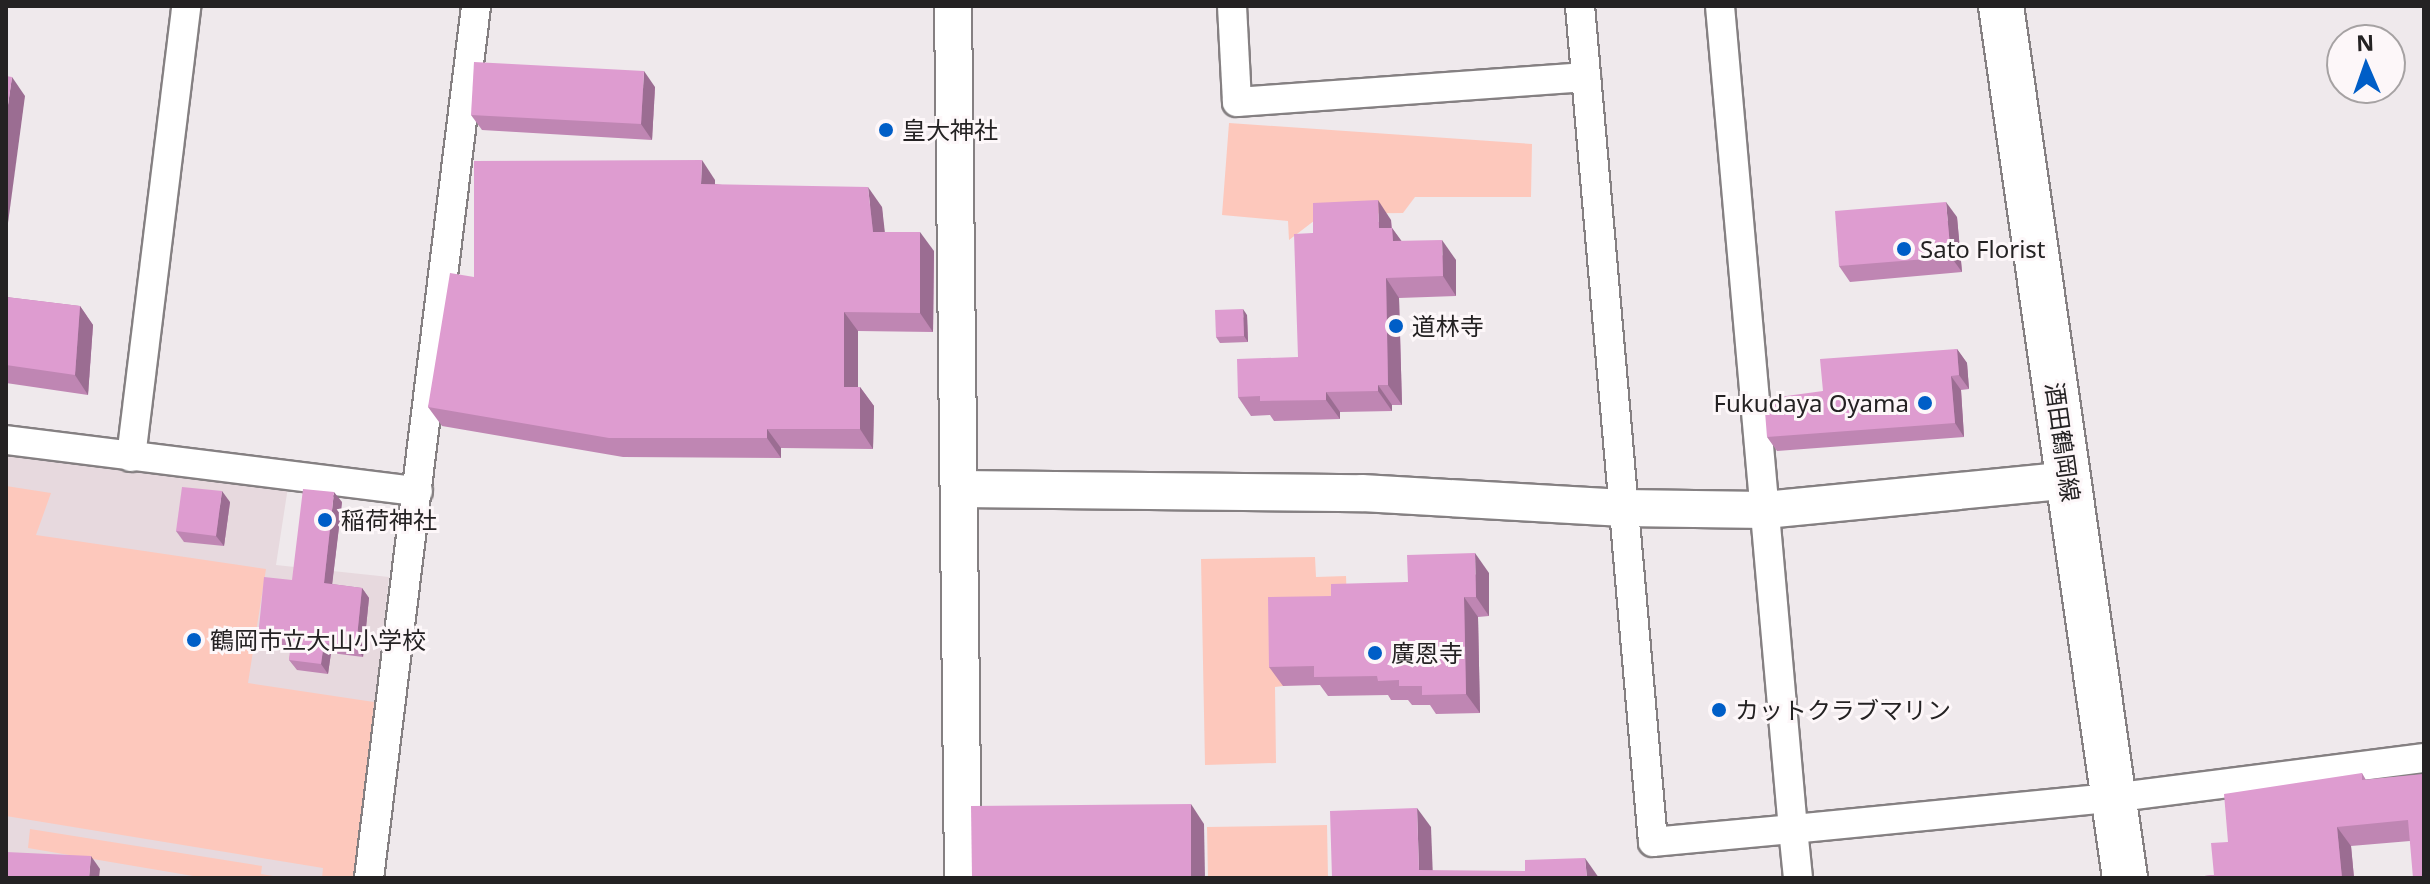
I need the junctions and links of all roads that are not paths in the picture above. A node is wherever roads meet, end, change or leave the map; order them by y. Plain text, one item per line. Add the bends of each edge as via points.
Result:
1 (186, 6) edge
2 (476, 6) edge
3 (953, 6) edge
4 (1232, 6) edge
5 (1580, 6) edge
6 (1720, 6) edge
7 (2001, 6) edge
8 (1586, 77) junction
9 (6, 440) edge
10 (131, 457) junction
11 (2069, 480) junction
12 (960, 489) junction
13 (418, 491) junction
14 (1624, 508) junction
15 (1765, 510) junction
16 (2424, 758) edge
17 (2111, 798) junction
18 (1793, 829) junction
19 (369, 878) edge
20 (963, 878) edge
21 (1798, 878) edge
22 (2125, 878) edge

1 - 10 street
2 - 13 street
3 - 12 street
4 - 8 street via 1237,102
5 - 8 street
6 - 15 street
7 - 11 main road, 酒田鶴岡線
8 - 14 street
9 - 10 street
10 - 13 street
11 - 15 street
11 - 17 main road, 酒田鶴岡線
12 - 14 street via 1362,493
12 - 20 street
13 - 19 street
14 - 15 street
14 - 18 street via 1653,842
15 - 18 street
16 - 17 street
17 - 18 street
17 - 22 main road, 酒田鶴岡線
18 - 21 street

